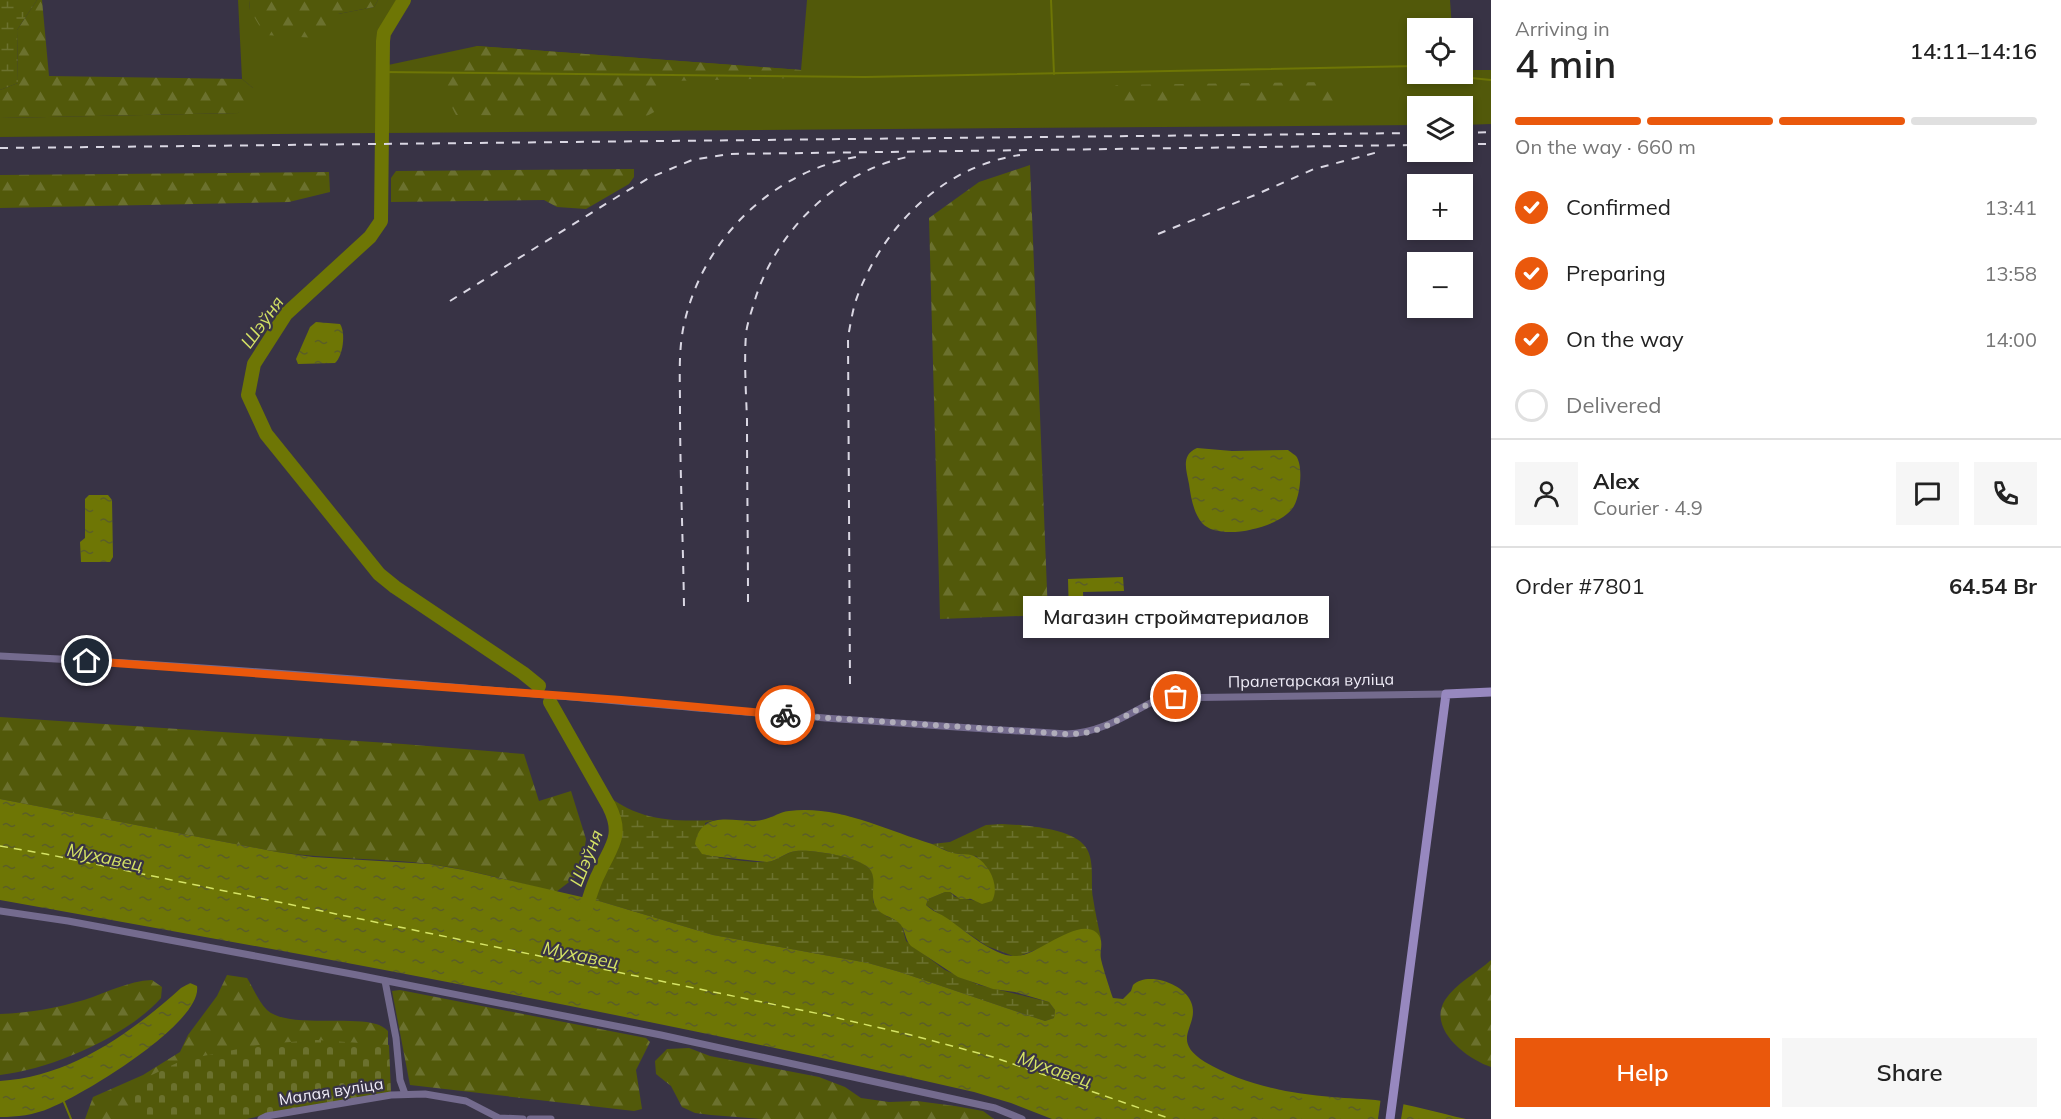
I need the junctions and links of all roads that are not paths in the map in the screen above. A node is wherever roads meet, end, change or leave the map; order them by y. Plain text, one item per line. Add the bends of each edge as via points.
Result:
1 (0, 656) edge
2 (1491, 692) edge
3 (1446, 694) junction
4 (0, 911) edge
5 (385, 981) junction
6 (405, 1094) junction
7 (261, 1119) edge
8 (523, 1119) edge
9 (530, 1119) edge
10 (551, 1119) edge
11 (1022, 1119) edge
12 (1390, 1119) edge

1 - 3 street, Пралетарская вуліца via 1067,734 1096,730 1164,698
2 - 3 main road, Пралетарская вуліца
3 - 12 main road
4 - 5 street
5 - 6 street
5 - 11 street via 661,1035 995,1108
6 - 7 street, Малая вуліца
6 - 8 street, Малая вуліца via 466,1101 499,1118
9 - 10 street

